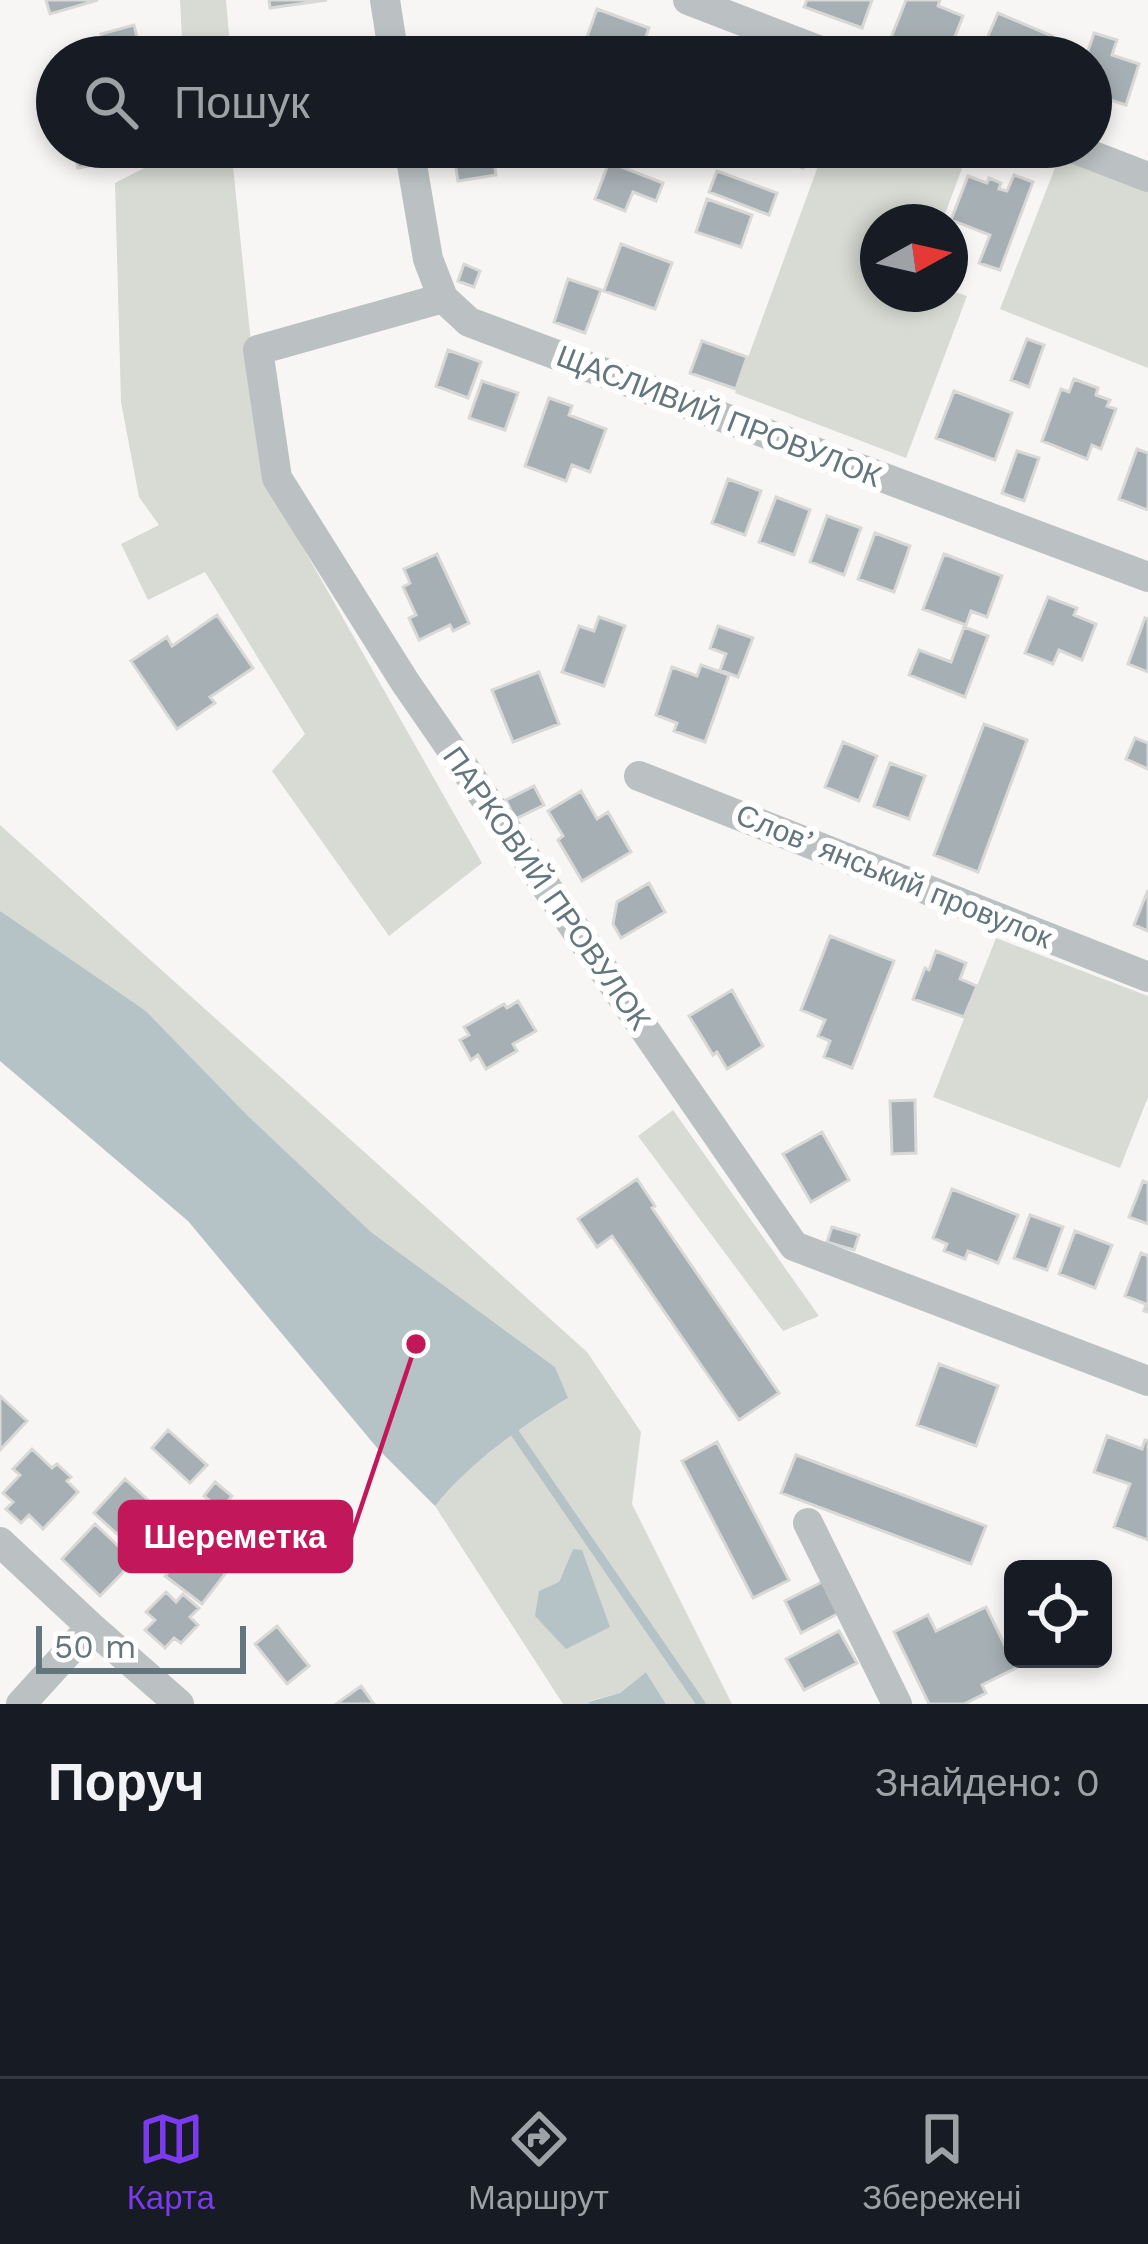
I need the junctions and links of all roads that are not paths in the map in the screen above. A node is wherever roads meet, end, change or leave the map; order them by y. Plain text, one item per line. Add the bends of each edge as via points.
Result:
1 (385, 0) edge
2 (688, 0) edge
3 (391, 36) edge
4 (781, 36) edge
5 (1112, 163) edge
6 (413, 168) edge
7 (1148, 177) edge
8 (443, 298) junction
9 (1148, 577) edge
10 (639, 776) dead end
11 (1148, 977) edge
12 (1148, 1381) edge
13 (808, 1523) dead end
14 (0, 1542) edge
15 (91, 1628) junction
16 (21, 1704) edge
17 (179, 1704) edge
18 (897, 1704) edge

1 - 3 street
2 - 4 street
5 - 7 street
6 - 8 street
8 - 9 street, ЩАСЛИВИЙ ПРОВУЛОК via 470,322
8 - 12 street, ПАРКОВИЙ ПРОВУЛОК via 258,350 277,478 405,682 794,1246
10 - 11 street, Словʼянський провулок
13 - 18 street
14 - 15 street
15 - 16 street
15 - 17 street

